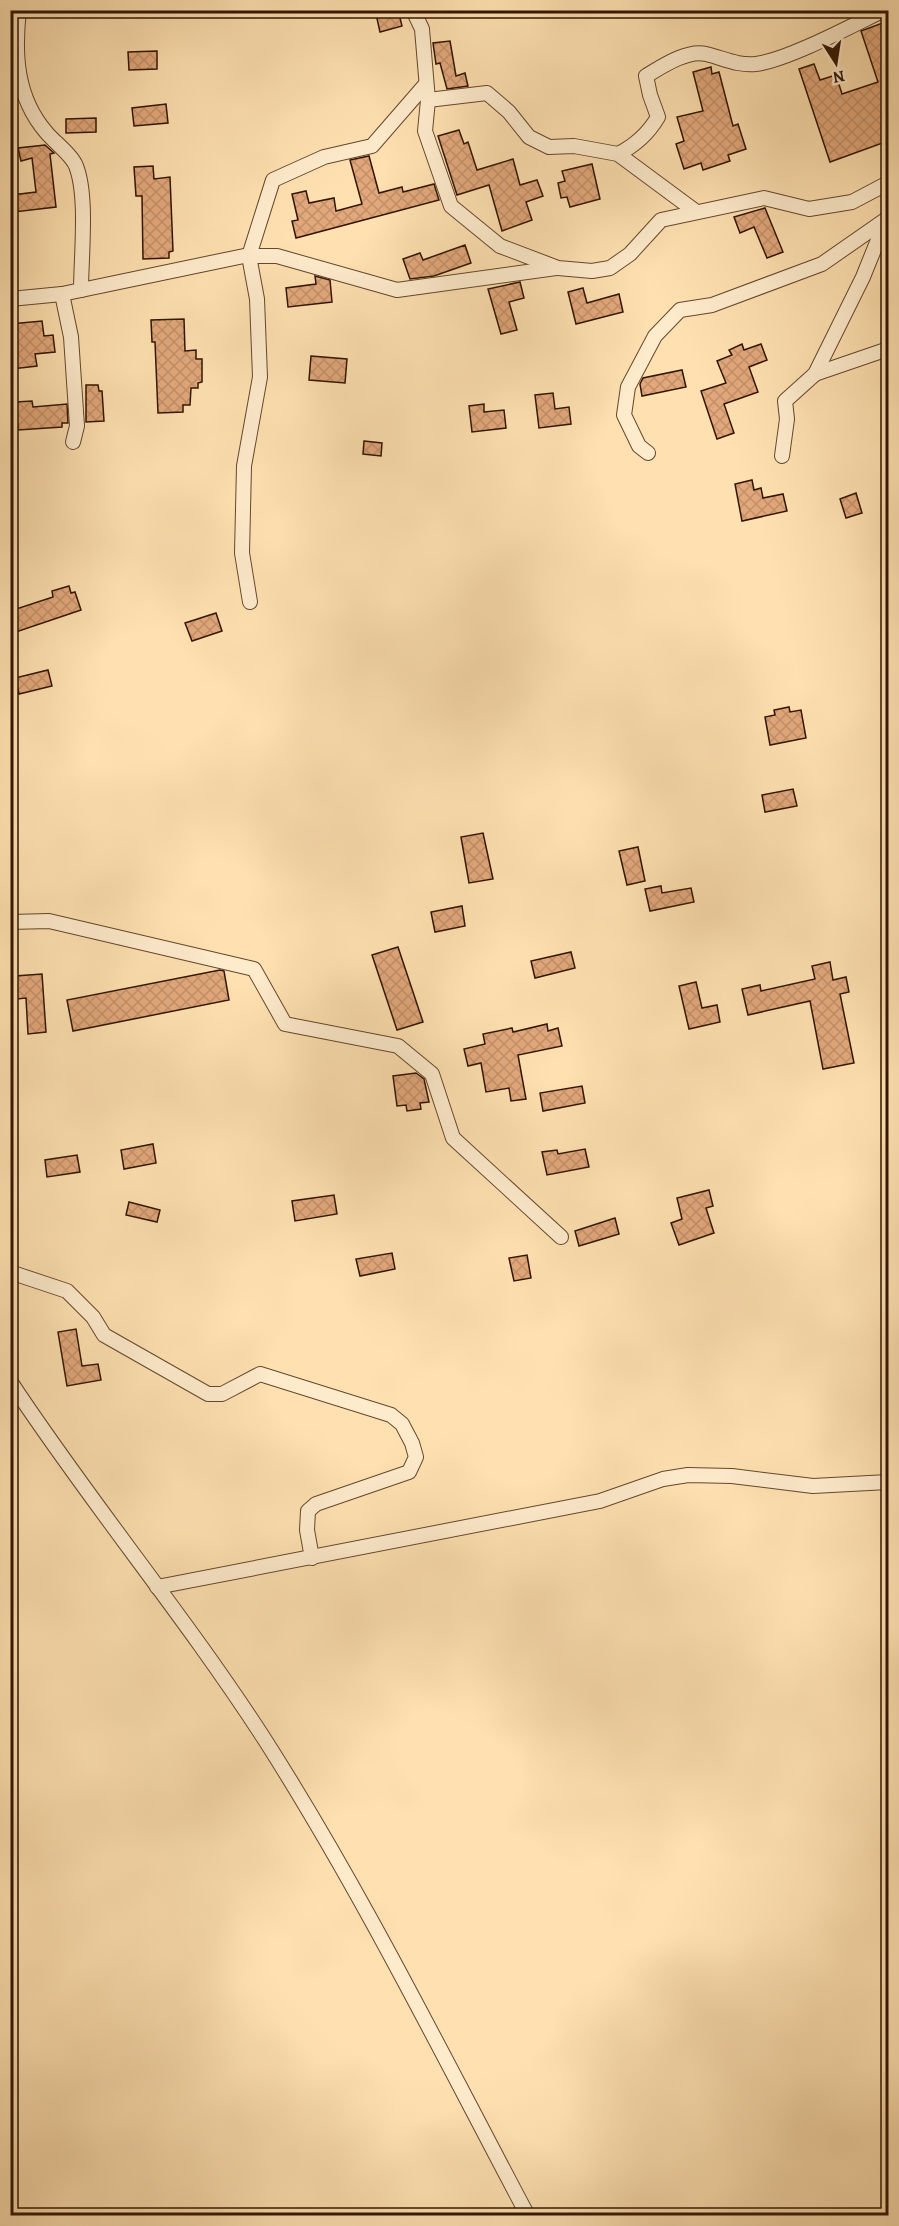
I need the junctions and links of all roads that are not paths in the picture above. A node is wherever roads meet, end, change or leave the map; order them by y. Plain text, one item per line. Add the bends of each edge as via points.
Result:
1 (19, 10) edge
2 (413, 10) edge
3 (884, 10) edge
4 (425, 85) junction
5 (16, 86) edge
6 (428, 100) junction
7 (618, 154) junction
8 (888, 183) edge
9 (695, 212) junction
10 (888, 219) edge
11 (249, 256) junction
12 (558, 268) junction
13 (81, 290) junction
14 (62, 294) junction
15 (10, 299) edge
16 (888, 349) edge
17 (815, 374) junction
18 (73, 442) dead end
19 (648, 453) dead end
20 (782, 456) dead end
21 (250, 602) dead end
22 (10, 922) edge
23 (561, 1236) dead end
24 (10, 1272) edge
25 (10, 1381) edge
26 (888, 1482) edge
27 (312, 1558) junction
28 (157, 1587) junction
29 (528, 2216) edge

1 - 5 street
2 - 4 street via 422,29
3 - 7 street via 756,64 731,63 703,53 669,61 646,76 658,117 633,146
4 - 6 street
4 - 11 street via 372,146 324,158 273,180
5 - 13 street via 32,115 76,165 82,204
6 - 7 street via 487,93 509,111 529,137 549,147 574,146
6 - 12 street via 425,131 451,206 500,246
7 - 9 street
8 - 9 street via 852,202 809,209 764,198
9 - 12 street via 661,220 630,254 610,268 592,272
10 - 17 street
10 - 19 street via 822,264 712,305 680,310 655,336 628,387 624,415 639,446
11 - 12 street via 277,256 397,290
11 - 13 street
11 - 21 street via 257,299 260,377 244,466 242,553
13 - 14 street
14 - 15 street
14 - 18 street via 71,337 78,426
16 - 17 street
17 - 20 street via 785,401
22 - 23 street via 49,921 254,969 285,1023 398,1046 432,1074 453,1138
24 - 27 street via 67,1291 93,1317 104,1335 208,1394 222,1394 260,1374 379,1410 402,1424 416,1456 414,1466 409,1472 316,1504 308,1511
25 - 28 street
26 - 27 street via 813,1486 688,1474 600,1501
27 - 28 street
28 - 29 street via 204,1648 324,1836

